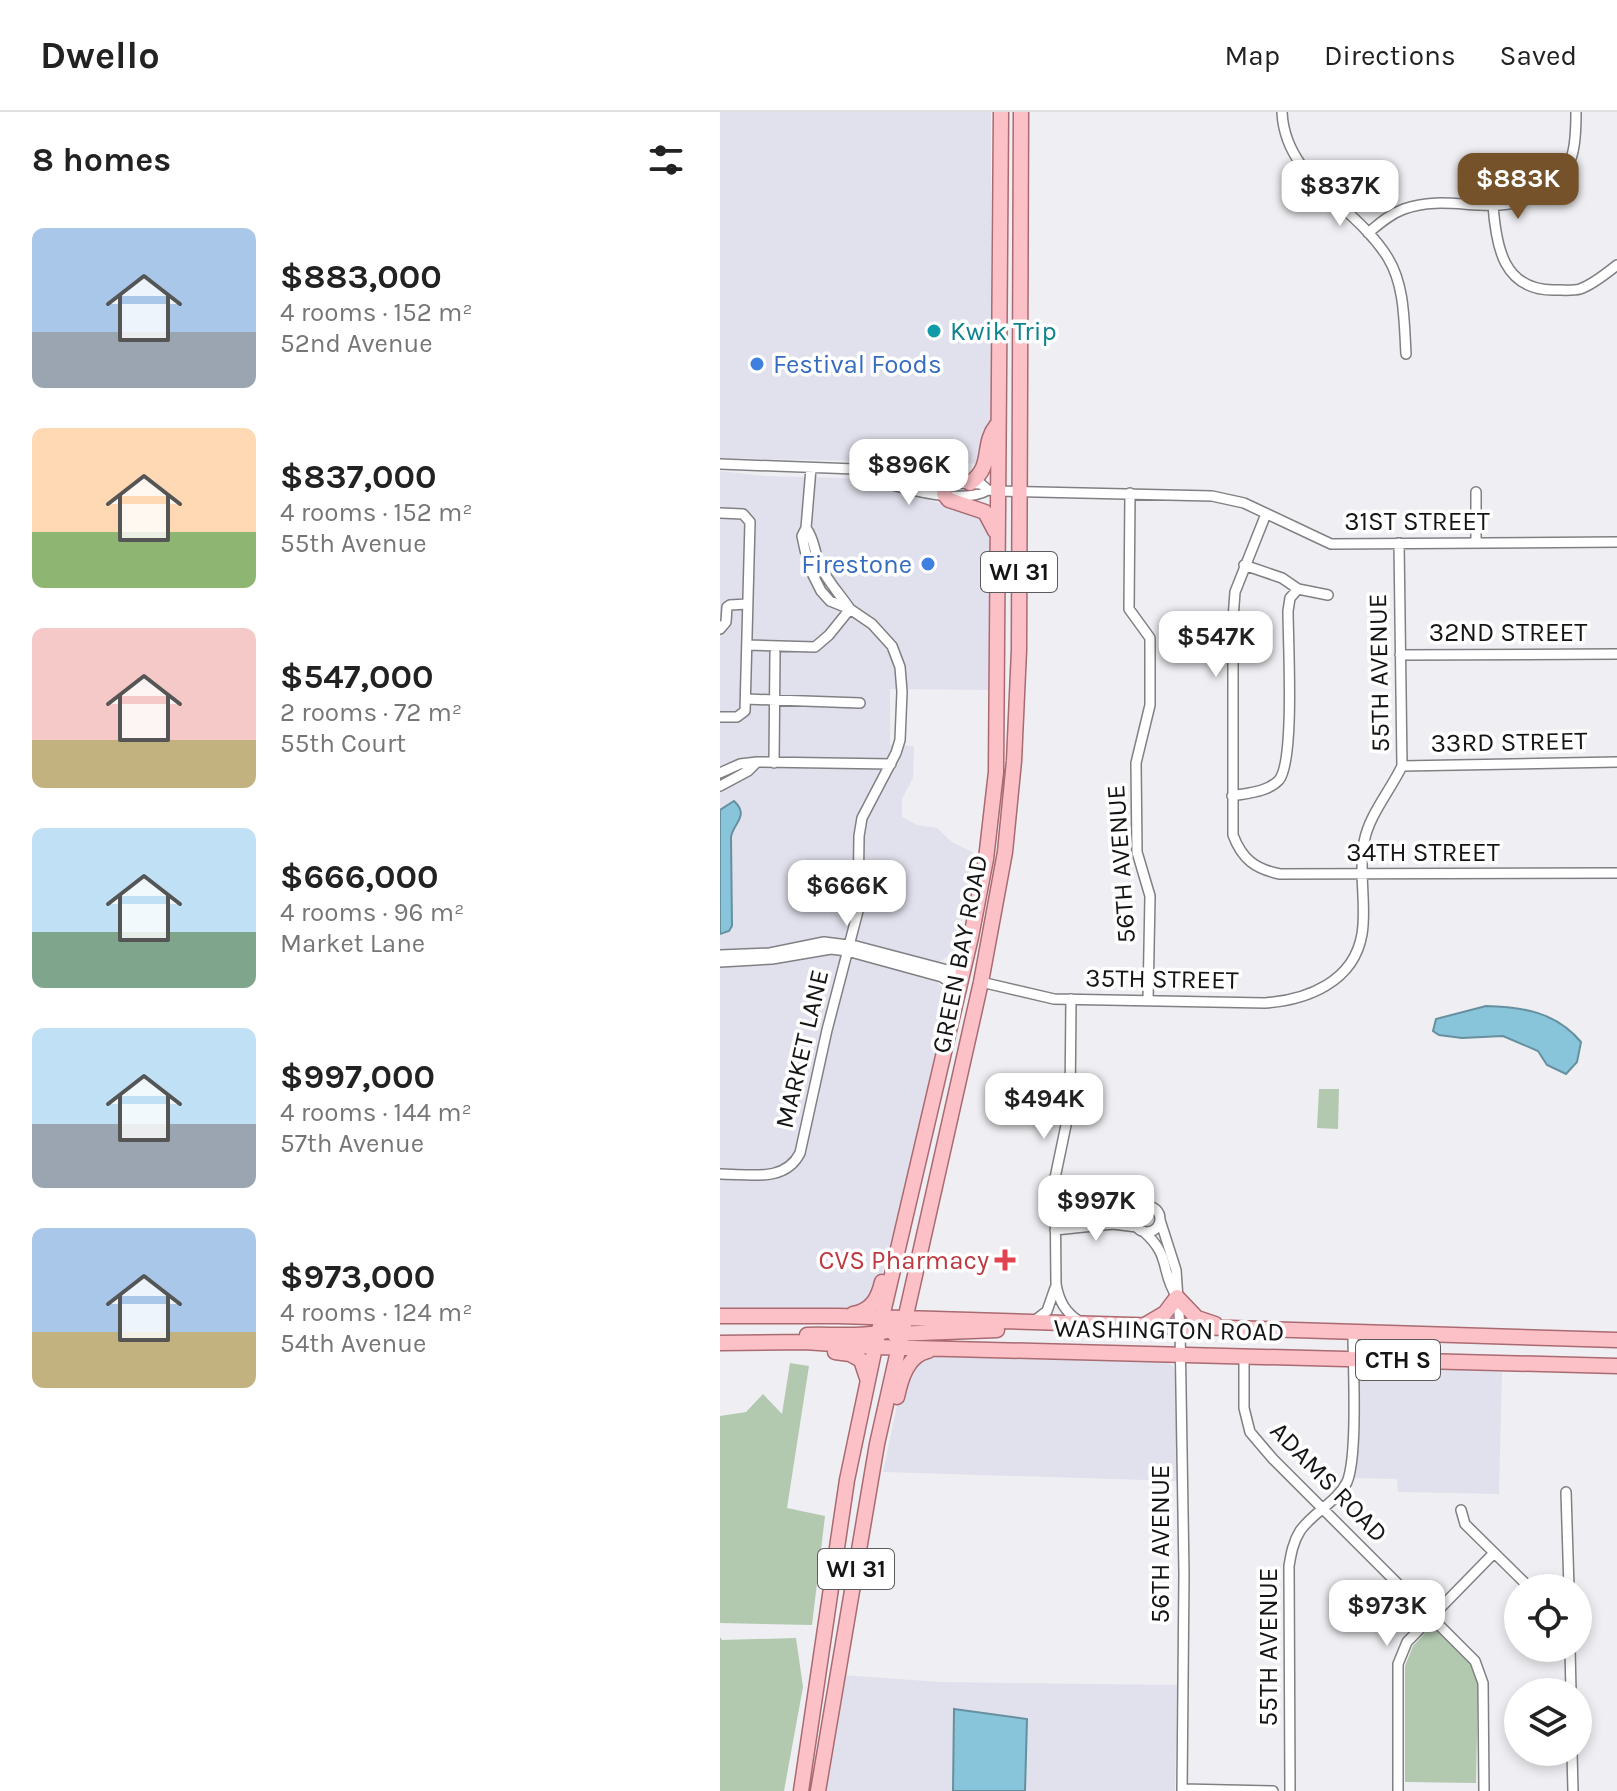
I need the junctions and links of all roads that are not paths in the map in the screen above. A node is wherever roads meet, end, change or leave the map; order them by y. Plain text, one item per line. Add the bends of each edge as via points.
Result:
1 (1001, 112) edge
2 (1021, 112) edge
3 (1282, 112) edge
4 (1576, 112) edge
5 (1493, 205) junction
6 (1368, 233) junction
7 (1617, 265) edge
8 (1406, 354) dead end
9 (999, 423) junction
10 (720, 464) edge
11 (811, 468) junction
12 (878, 472) junction
13 (970, 483) junction
14 (993, 490) junction
15 (1019, 492) junction
16 (1476, 492) dead end
17 (1130, 493) junction
18 (944, 494) junction
19 (720, 513) edge
20 (1266, 514) junction
21 (998, 535) junction
22 (1617, 542) edge
23 (1399, 543) junction
24 (1476, 543) junction
25 (1244, 565) junction
26 (1298, 589) junction
27 (1328, 595) dead end
28 (725, 604) edge
29 (747, 604) junction
30 (850, 609) junction
31 (720, 629) edge
32 (748, 645) junction
33 (775, 653) dead end
34 (1617, 654) edge
35 (1400, 655) junction
36 (746, 699) junction
37 (774, 700) junction
38 (860, 703) dead end
39 (720, 717) edge
40 (757, 762) junction
41 (1617, 762) edge
42 (774, 763) junction
43 (891, 764) junction
44 (1402, 766) junction
45 (720, 773) edge
46 (720, 786) edge
47 (1232, 796) junction
48 (1617, 873) edge
49 (1363, 874) junction
50 (971, 937) junction
51 (848, 948) junction
52 (720, 955) edge
53 (720, 962) edge
54 (963, 977) junction
55 (1338, 979) joint
56 (981, 982) junction
57 (1071, 999) junction
58 (1148, 1000) junction
59 (954, 1011) junction
60 (969, 1035) junction
61 (720, 1174) edge
62 (910, 1199) junction
63 (1135, 1212) junction
64 (1160, 1220) junction
65 (1113, 1224) junction
66 (1140, 1229) junction
67 (1055, 1230) junction
68 (914, 1282) junction
69 (1056, 1284) junction
70 (1177, 1297) junction
71 (720, 1316) edge
72 (838, 1316) junction
73 (1000, 1323) junction
74 (1029, 1324) junction
75 (1085, 1326) junction
76 (1142, 1326) junction
77 (1180, 1328) junction
78 (1255, 1330) junction
79 (878, 1333) junction
80 (903, 1333) junction
81 (1353, 1333) junction
82 (1617, 1340) edge
83 (720, 1343) edge
84 (940, 1349) junction
85 (1030, 1350) junction
86 (1180, 1353) junction
87 (1244, 1356) junction
88 (1353, 1358) junction
89 (1617, 1366) edge
90 (867, 1383) junction
91 (1566, 1492) dead end
92 (1324, 1509) junction
93 (1461, 1510) dead end
94 (865, 1513) junction
95 (1494, 1553) junction
96 (1516, 1574) edge
97 (1569, 1574) edge
98 (1432, 1618) junction
99 (1572, 1766) edge
100 (1182, 1790) edge
101 (801, 1791) edge
102 (818, 1791) edge
103 (1273, 1791) edge
104 (1290, 1791) edge
105 (1398, 1791) edge
106 (1484, 1791) edge
107 (1573, 1791) edge

1 - 9 main road, GREEN BAY ROAD / WI 31
2 - 15 main road, GREEN BAY ROAD / WI 31
3 - 6 street via 1283,131 1303,170
4 - 5 street via 1572,163 1559,180 1512,206
5 - 6 street via 1405,208
5 - 7 street via 1495,238 1515,279 1546,290 1579,289
6 - 8 street via 1388,259 1402,296
9 - 13 main road via 990,435 982,472
9 - 14 main road, GREEN BAY ROAD / WI 31
10 - 11 street, 31ST STREET
11 - 12 street, 31ST STREET
11 - 30 street, MARKET LANE via 806,528 828,580
12 - 13 street, 31ST STREET
12 - 18 street, 31ST STREET via 882,482
13 - 14 street, 31ST STREET
14 - 15 street, 31ST STREET
14 - 18 street, 31ST STREET
14 - 21 main road, GREEN BAY ROAD / WI 31
15 - 17 street, 31ST STREET
15 - 56 main road, GREEN BAY ROAD / WI 31 via 1014,761 1005,852
16 - 24 street
17 - 20 street, 31ST STREET via 1212,496
17 - 58 street, 56TH AVENUE via 1129,609 1150,638 1150,705 1136,763 1137,852 1150,896
18 - 21 main road via 985,512
19 - 29 street via 743,514 750,522
20 - 23 street, 31ST STREET via 1331,544
20 - 25 street
21 - 50 main road, GREEN BAY ROAD / WI 31 via 996,772
22 - 24 street, 31ST STREET
23 - 24 street, 31ST STREET
23 - 35 street, 55TH AVENUE
25 - 26 street
25 - 47 street via 1233,619
26 - 27 street
26 - 47 street via 1288,611 1285,772 1272,786
28 - 29 street
28 - 31 street
29 - 32 street
30 - 32 street via 815,647
30 - 43 street, MARKET LANE via 892,646 900,667 900,740
32 - 36 street
33 - 37 street
34 - 35 street, 32ND STREET
35 - 44 street, 55TH AVENUE
36 - 37 street
36 - 39 street via 745,711 737,717
37 - 38 street
37 - 42 street
40 - 42 street
40 - 45 street
40 - 46 street
41 - 44 street, 33RD STREET
42 - 43 street
43 - 51 street, MARKET LANE via 862,818 858,911
44 - 49 street, 55TH AVENUE via 1368,825
47 - 49 street, 34TH STREET via 1238,849 1263,871
48 - 49 street, 34TH STREET
49 - 55 street, 55TH AVENUE via 1362,936
50 - 54 main road, GREEN BAY ROAD / WI 31
50 - 56 main road via 973,975
51 - 52 street via 824,942 770,953
51 - 53 street
51 - 54 street
51 - 59 street via 942,977 951,983
51 - 61 street, MARKET LANE via 794,1165 768,1175
54 - 59 main road, GREEN BAY ROAD / WI 31
54 - 60 main road
55 - 58 street, 35TH STREET via 1285,1002
56 - 57 street, 35TH STREET
56 - 60 main road, GREEN BAY ROAD / WI 31
57 - 58 street, 35TH STREET
57 - 67 street via 1070,1106 1056,1166
59 - 62 main road, GREEN BAY ROAD / WI 31
60 - 68 main road, GREEN BAY ROAD / WI 31
62 - 72 main road via 895,1227 876,1300 865,1312
62 - 79 main road, GREEN BAY ROAD / WI 31
63 - 64 street via 1149,1205 1157,1209
63 - 65 street
63 - 66 street
64 - 66 street via 1154,1230
64 - 70 street, 56TH AVENUE via 1176,1270
65 - 66 street
65 - 67 street
66 - 70 street, 56TH AVENUE via 1162,1255
67 - 69 street
68 - 73 main road via 919,1305 928,1313
68 - 80 main road, GREEN BAY ROAD / WI 31
69 - 74 street via 1047,1311
69 - 75 street via 1059,1300
70 - 76 main road via 1165,1313
70 - 77 street, 56TH AVENUE
70 - 78 main road via 1206,1323
71 - 72 main road, WASHINGTON ROAD / CTH S
72 - 79 main road, WASHINGTON ROAD / CTH S
73 - 74 main road, WASHINGTON ROAD / CTH S
73 - 80 main road, WASHINGTON ROAD / CTH S
74 - 75 main road, WASHINGTON ROAD / CTH S
74 - 80 main road via 983,1332
74 - 85 main road via 1036,1335
75 - 76 main road, WASHINGTON ROAD / CTH S
76 - 77 main road, WASHINGTON ROAD / CTH S
77 - 78 main road, WASHINGTON ROAD / CTH S
77 - 86 street, 56TH AVENUE
78 - 81 main road, WASHINGTON ROAD / CTH S
79 - 80 main road, WASHINGTON ROAD / CTH S
79 - 80 main road, WASHINGTON ROAD / CTH S
79 - 83 main road
79 - 90 main road, GREEN BAY ROAD / WI 31
80 - 84 main road, WASHINGTON ROAD / CTH S
80 - 94 main road, GREEN BAY ROAD / WI 31
81 - 82 main road, WASHINGTON ROAD / CTH S
81 - 88 street, 55TH AVENUE
83 - 90 main road via 748,1351 850,1354 864,1365
84 - 85 main road, WASHINGTON ROAD / CTH S
84 - 94 main road via 917,1355 902,1379
85 - 86 main road, WASHINGTON ROAD / CTH S
86 - 87 main road, WASHINGTON ROAD / CTH S
86 - 100 street, 56TH AVENUE
87 - 88 main road, WASHINGTON ROAD / CTH S
87 - 92 street, ADAMS ROAD via 1244,1408 1250,1432
88 - 89 main road, WASHINGTON ROAD / CTH S
88 - 92 street, 55TH AVENUE via 1352,1457 1346,1482
90 - 101 main road, GREEN BAY ROAD / WI 31 via 847,1480
91 - 97 street
92 - 98 street, ADAMS ROAD
92 - 104 street, 55TH AVENUE via 1302,1529 1289,1566
93 - 95 street via 1465,1524
94 - 102 main road, GREEN BAY ROAD / WI 31
95 - 96 street
95 - 98 street
98 - 105 street via 1407,1642 1398,1664
98 - 106 street, ADAMS ROAD via 1475,1661 1483,1683
99 - 107 street
100 - 103 street

